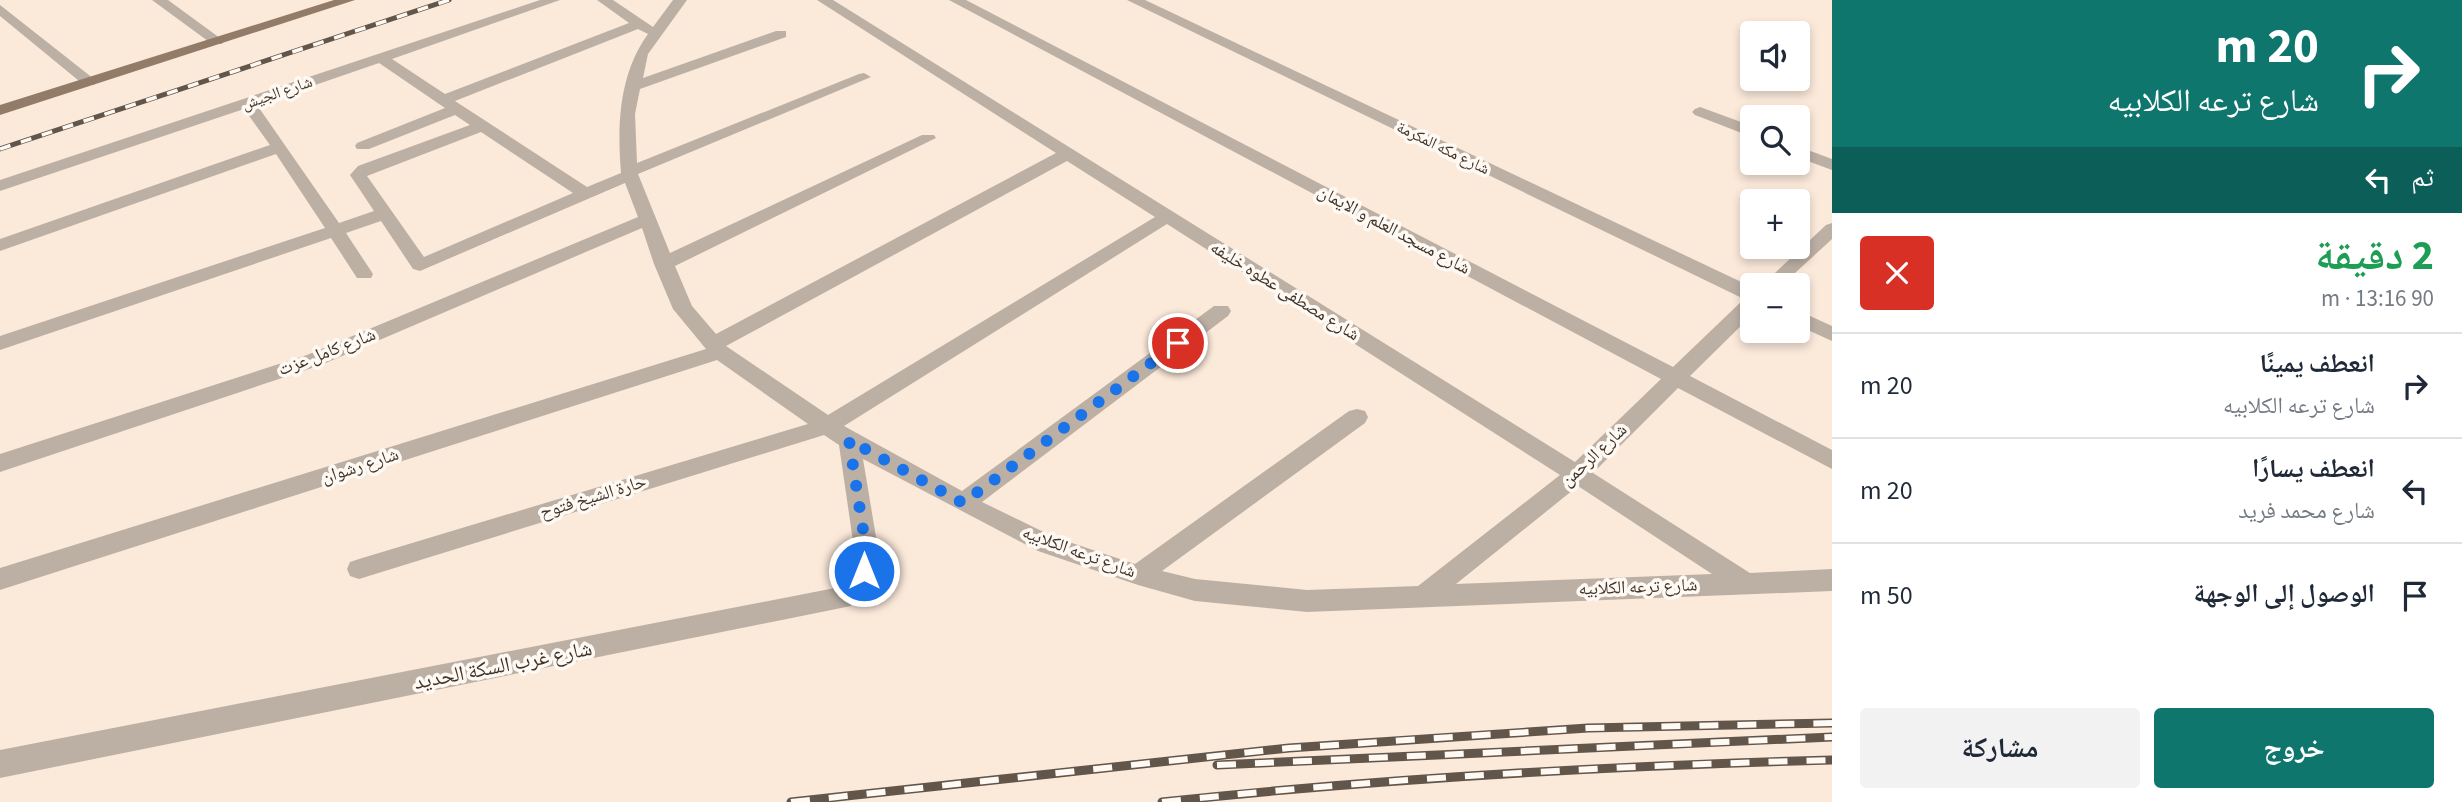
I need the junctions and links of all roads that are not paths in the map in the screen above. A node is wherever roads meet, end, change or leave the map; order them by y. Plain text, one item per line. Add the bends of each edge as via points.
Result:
1 (159, 0) edge
2 (348, 0) edge
3 (553, 0) edge
4 (604, 0) edge
5 (680, 0) edge
6 (824, 0) edge
7 (956, 0) edge
8 (1134, 0) edge
9 (0, 9) edge
10 (647, 29) junction
11 (782, 34) dead end
12 (217, 41) junction
13 (379, 57) junction
14 (864, 77) dead end
15 (89, 82) junction
16 (633, 87) junction
17 (248, 103) junction
18 (450, 104) junction
19 (0, 110) edge
20 (1700, 111) dead end
21 (482, 126) junction
22 (1740, 127) edge
23 (928, 138) dead end
24 (363, 146) dead end
25 (280, 147) junction
26 (1067, 154) junction
27 (1810, 156) edge
28 (1832, 165) edge
29 (629, 174) junction
30 (0, 186) edge
31 (585, 194) junction
32 (384, 214) junction
33 (1167, 217) junction
34 (646, 220) junction
35 (1832, 229) edge
36 (336, 230) junction
37 (0, 245) edge
38 (663, 264) junction
39 (1784, 273) edge
40 (364, 274) dead end
41 (1740, 289) edge
42 (1221, 311) dead end
43 (1740, 315) edge
44 (1810, 323) edge
45 (1832, 334) edge
46 (0, 343) edge
47 (716, 348) junction
48 (1675, 378) junction
49 (1357, 417) dead end
50 (827, 426) junction
51 (849, 440) junction
52 (1832, 460) edge
53 (0, 463) edge
54 (1577, 474) junction
55 (963, 503) junction
56 (359, 569) dead end
57 (1138, 575) junction
58 (0, 579) edge
59 (1832, 580) edge
60 (1746, 583) junction
61 (1426, 594) junction
62 (0, 764) edge

1 - 12 street
2 - 12 main road
3 - 13 street, شارع الجيش
4 - 10 street
5 - 10 street, شارع ترعه الكلابيه
6 - 26 street, شارع مصطفى عطوه خليفه
7 - 48 street, شارع مسجد العلم و الايمان
8 - 41 street, شارع مكه المكرمة
9 - 15 street
10 - 16 street, شارع ترعه الكلابيه
10 - 18 street
11 - 16 street
12 - 15 main road
13 - 17 street, شارع الجيش
13 - 18 street
14 - 29 street
15 - 19 main road
16 - 29 street, شارع ترعه الكلابيه via 627,114
17 - 25 street
17 - 30 street, شارع الجيش
18 - 21 street
18 - 24 street
20 - 22 street
21 - 31 street
21 - 32 street via 360,172
23 - 38 street
25 - 36 street
25 - 37 street
26 - 33 street, شارع مصطفى عطوه خليفه
26 - 47 street, شارع رشوان
27 - 28 street
29 - 31 street
29 - 34 street, شارع ترعه الكلابيه
31 - 32 street via 420,265
32 - 36 street
33 - 50 street, حارة الشيخ فتوح
33 - 54 street, شارع مصطفى عطوه خليفه
34 - 38 street, شارع ترعه الكلابيه
34 - 53 street, شارع كامل عزت via 314,360
35 - 39 street
36 - 40 street
36 - 46 street
38 - 47 street, شارع ترعه الكلابيه via 682,309
42 - 55 street
43 - 48 street, شارع الرحمن
44 - 45 street
47 - 50 street, شارع ترعه الكلابيه
47 - 58 street, شارع رشوان
48 - 52 street, شارع مسجد العلم و الايمان
48 - 54 street, شارع الرحمن
49 - 57 street
50 - 51 street, شارع ترعه الكلابيه
50 - 56 street, حارة الشيخ فتوح
51 - 55 street, شارع ترعه الكلابيه
51 - 62 street, شارع غرب السكة الحديد via 867,555 860,579 842,598
54 - 60 street, شارع مصطفى عطوه خليفه
54 - 61 street, شارع الرحمن
55 - 57 street, شارع ترعه الكلابيه via 1046,544
57 - 61 street, شارع ترعه الكلابيه via 1195,590 1307,601
59 - 60 street, شارع ترعه الكلابيه
60 - 61 street, شارع ترعه الكلابيه

